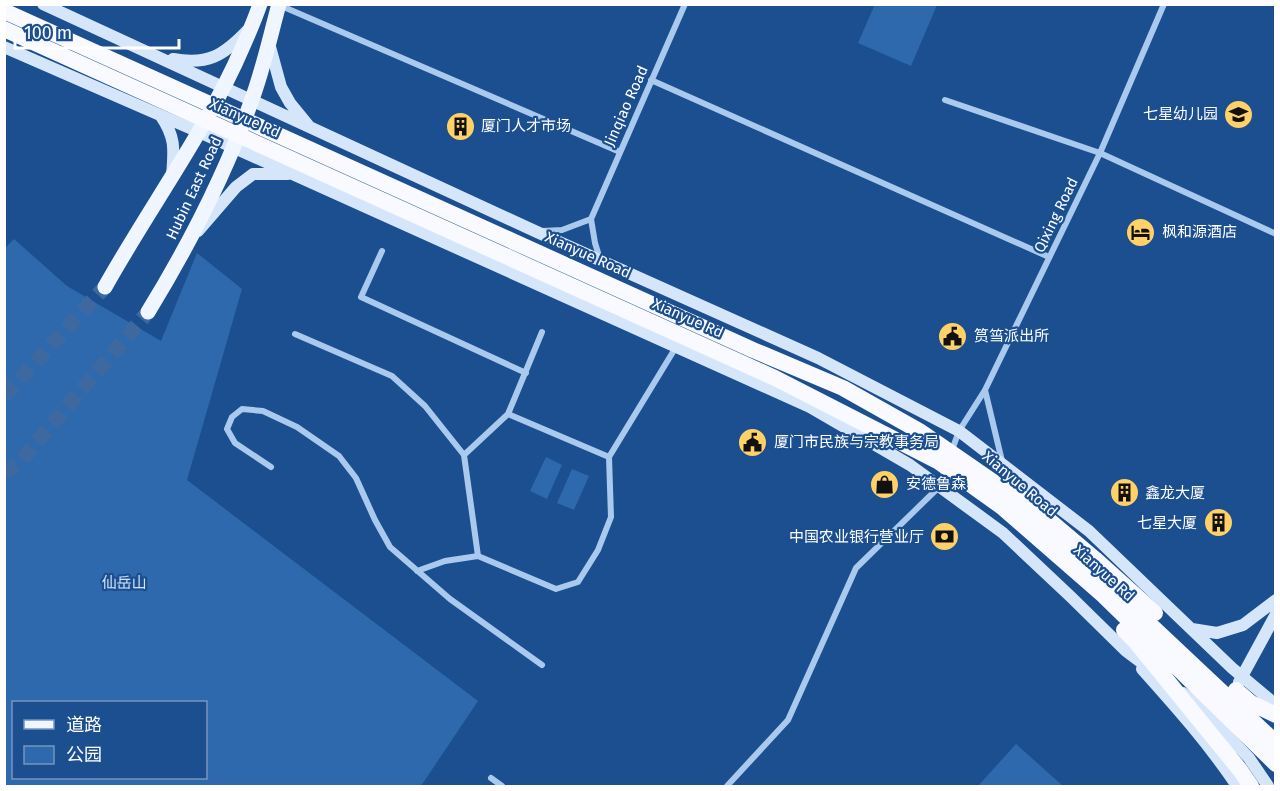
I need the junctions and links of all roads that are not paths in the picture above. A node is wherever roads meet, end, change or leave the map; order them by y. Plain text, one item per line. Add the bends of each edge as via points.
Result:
1 (43, 4) edge
2 (260, 4) edge
3 (685, 4) edge
4 (1164, 4) edge
5 (279, 5) edge
6 (9, 13) edge
7 (254, 23) junction
8 (4, 29) edge
9 (269, 43) junction
10 (4, 47) edge
11 (154, 56) junction
12 (651, 80) junction
13 (224, 87) junction
14 (945, 100) dead end
15 (252, 101) junction
16 (160, 115) junction
17 (311, 128) junction
18 (199, 132) junction
19 (233, 148) junction
20 (620, 152) junction
21 (1100, 153) junction
22 (292, 174) junction
23 (172, 176) junction
24 (591, 219) junction
25 (537, 232) junction
26 (1275, 234) edge
27 (190, 241) junction
28 (382, 251) dead end
29 (1049, 257) junction
30 (601, 261) junction
31 (105, 287) tunnel mouth
32 (148, 312) tunnel mouth
33 (542, 332) dead end
34 (295, 334) dead end
35 (676, 347) junction
36 (525, 373) junction
37 (985, 390) junction
38 (508, 414) junction
39 (861, 422) junction
40 (959, 431) junction
41 (464, 455) junction
42 (609, 457) junction
43 (1003, 465) junction
44 (272, 467) dead end
45 (992, 481) junction
46 (939, 487) junction
47 (478, 556) junction
48 (417, 571) junction
49 (1275, 600) edge
50 (1275, 614) edge
51 (1151, 624) junction
52 (1192, 629) junction
53 (1126, 651) junction
54 (542, 665) dead end
55 (1242, 676) junction
56 (1275, 705) edge
57 (1275, 715) edge
58 (1218, 724) junction
59 (1275, 730) edge
60 (1275, 742) edge
61 (1218, 757) junction
62 (1275, 764) edge
63 (492, 778) dead end
64 (502, 786) edge
65 (728, 786) edge
66 (1237, 786) edge
67 (1251, 786) edge
68 (1268, 786) edge

1 - 11 main road
2 - 7 main road, Hubin East Road
3 - 12 street, Jinqiao Road
4 - 21 street, Qixing Road
5 - 9 main road, Hubin East Road
5 - 20 street
6 - 45 highway, Xianyue Road, bridge via 843,388 921,432
7 - 11 main road via 234,45 214,58 191,62
7 - 13 main road, Hubin East Road
8 - 39 highway, Xianyue Rd, bridge via 776,378
9 - 15 main road, Hubin East Road
9 - 17 main road via 280,87
10 - 16 main road
11 - 13 main road
12 - 20 street, Jinqiao Road
12 - 29 street
13 - 15 main road
13 - 18 main road, Hubin East Road
14 - 21 street
15 - 17 main road
15 - 19 main road, Hubin East Road
16 - 18 main road
16 - 23 main road via 170,130 174,150
17 - 25 main road
18 - 19 main road
18 - 23 main road, Hubin East Road
19 - 22 main road
19 - 27 main road, Hubin East Road
20 - 24 street, Jinqiao Road
21 - 26 street
21 - 29 street, Qixing Road
22 - 27 main road via 253,174 236,187
22 - 35 main road
23 - 31 main road, Hubin East Road
24 - 25 street via 562,230
24 - 30 street
25 - 30 main road
27 - 32 main road, Hubin East Road
28 - 36 street via 361,297
29 - 37 street, Qixing Road
30 - 40 main road via 818,358
33 - 36 street
34 - 41 street via 392,376 425,406
35 - 42 street
35 - 46 main road via 810,407 910,465
36 - 38 street
37 - 40 street, Qixing Road
37 - 43 street
38 - 41 street
38 - 42 street
39 - 62 highway, Xianyue Rd, bridge via 939,462 1002,507 1103,595
39 - 67 highway, bridge via 963,490 1088,594 1135,641
40 - 43 main road
40 - 46 street, Qixing Road
41 - 47 street
42 - 47 street via 611,517 598,550 578,582 556,588
43 - 52 main road via 1089,531
44 - 48 street via 235,444 227,429 232,417 242,409 262,411 297,427 339,456 356,478 390,547
45 - 51 highway, Xianyue Road, bridge
45 - 57 highway, bridge via 1018,494 1103,566 1251,703
46 - 53 main road via 1003,533
46 - 65 street via 856,568 788,720
47 - 48 street via 445,561
48 - 54 street
49 - 52 main road via 1243,625 1217,633
50 - 55 main road
51 - 59 highway, bridge
51 - 60 highway, Xianyue Road, bridge
52 - 55 main road
53 - 58 main road via 1199,705
53 - 61 main road
55 - 56 main road
55 - 58 main road
58 - 61 main road
58 - 68 main road
61 - 66 main road
63 - 64 street

